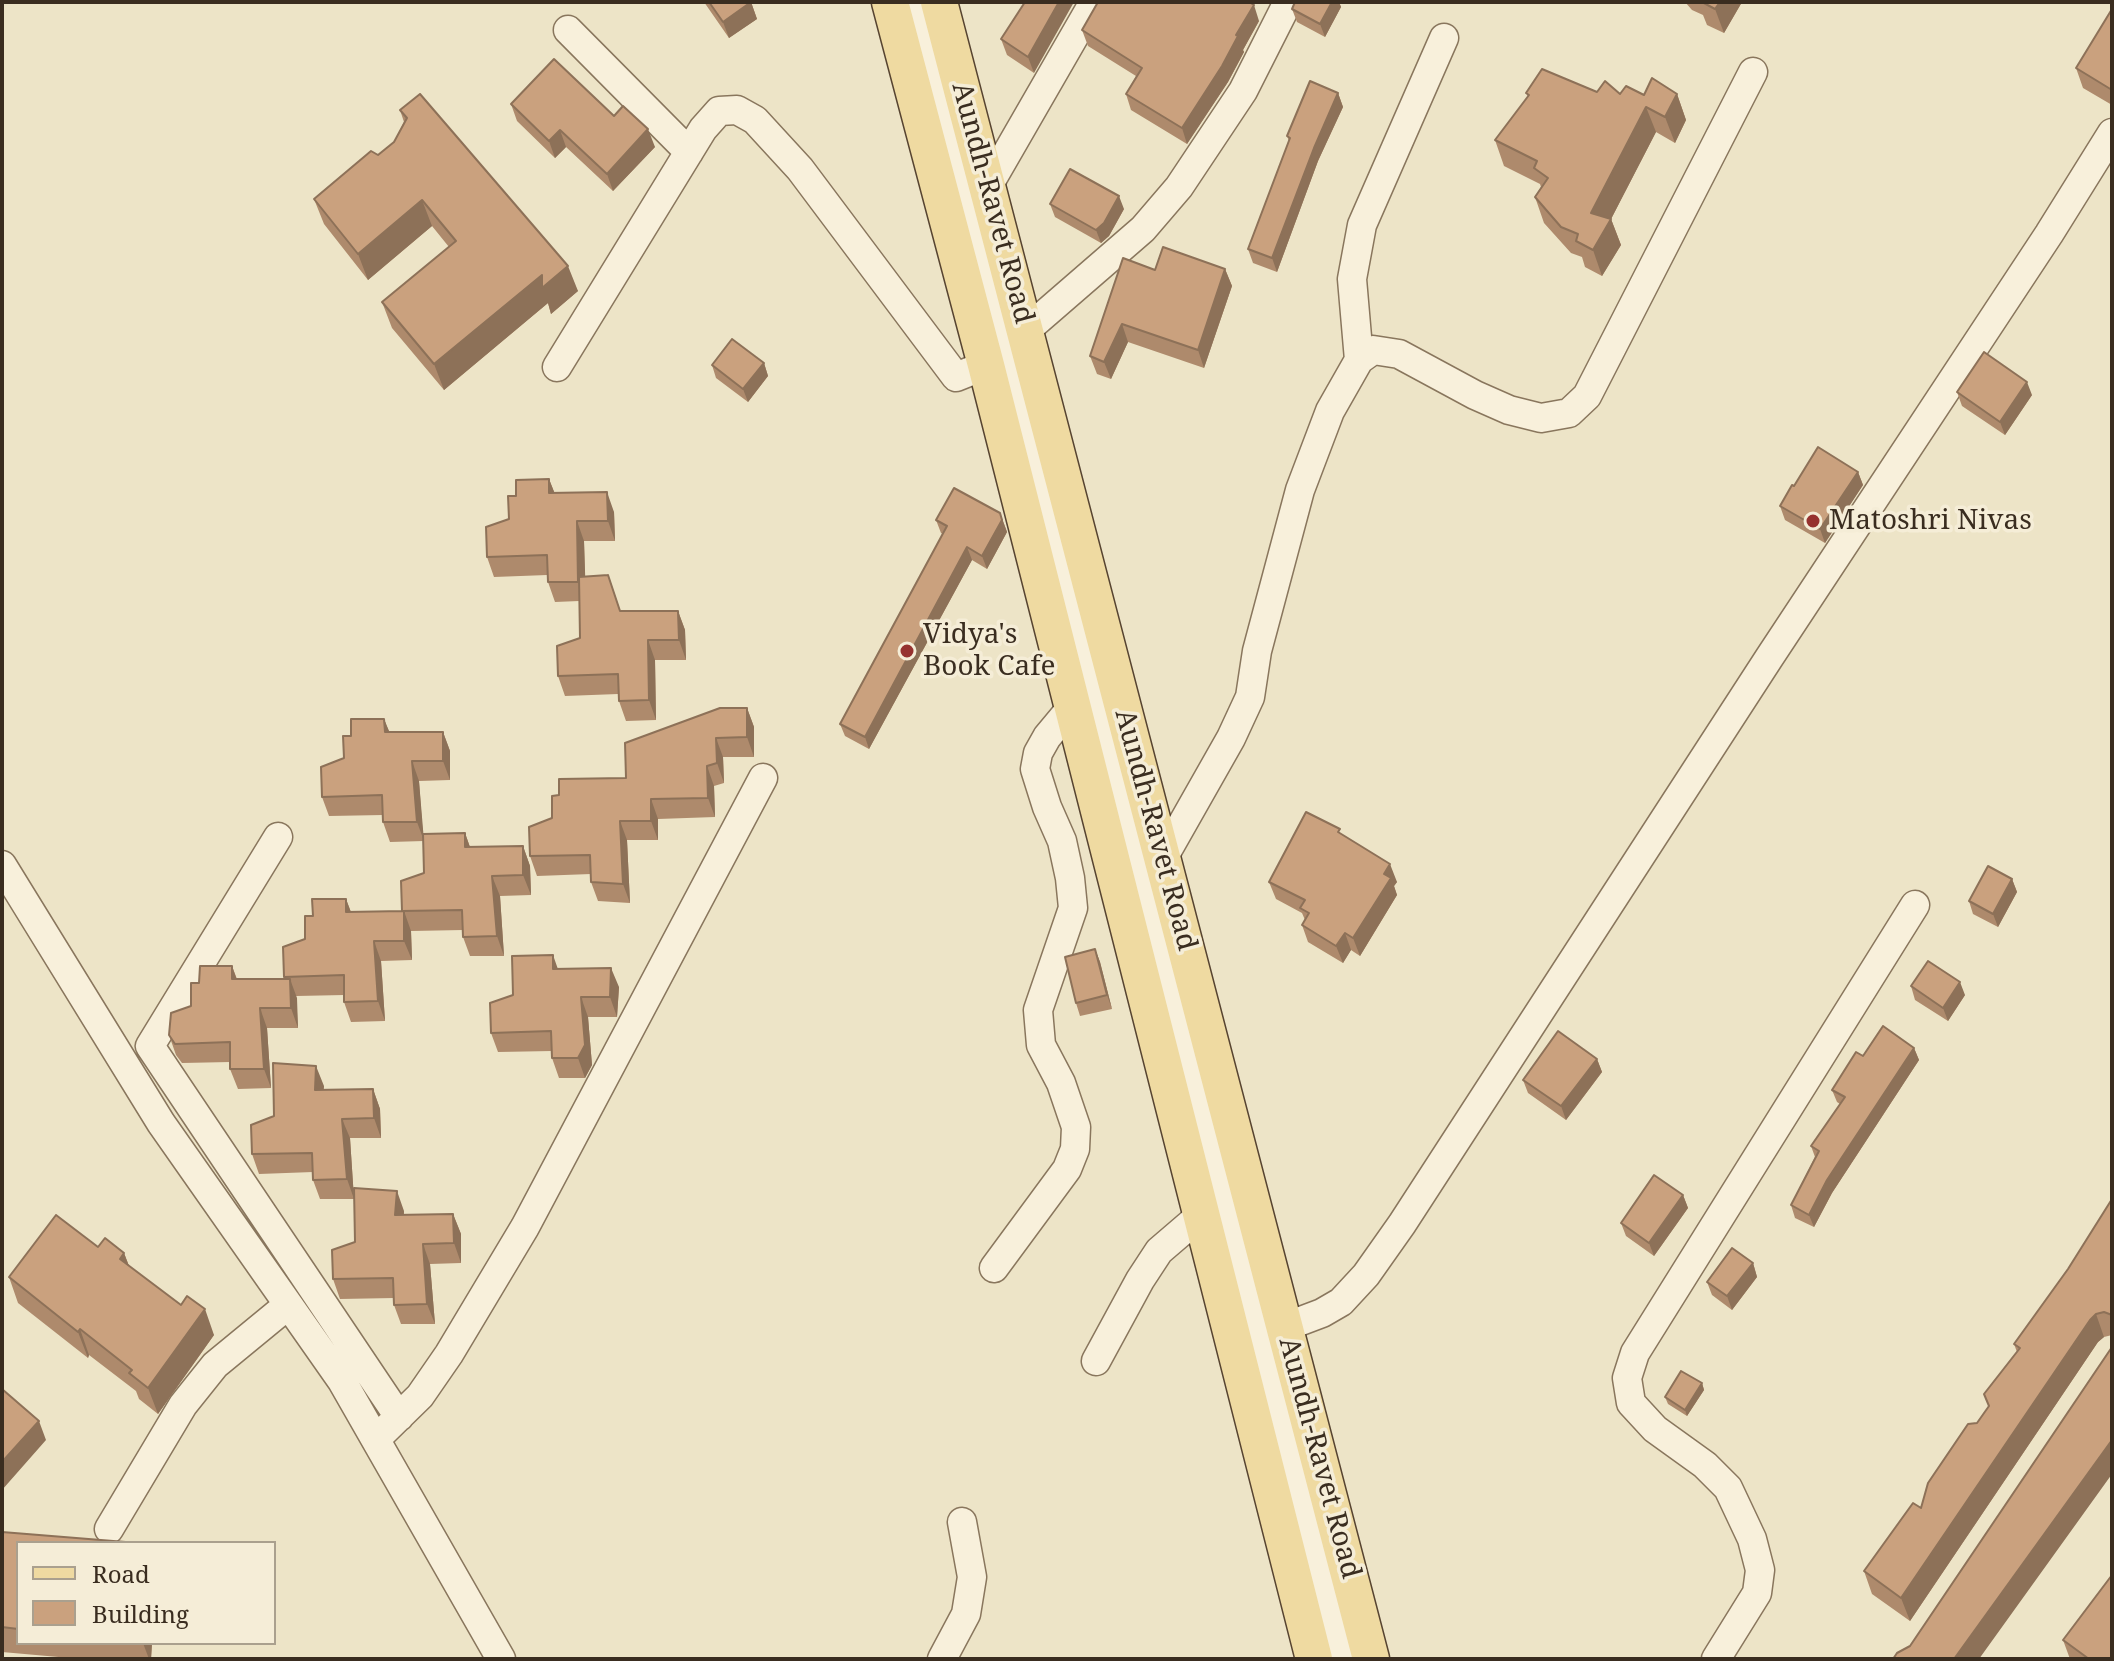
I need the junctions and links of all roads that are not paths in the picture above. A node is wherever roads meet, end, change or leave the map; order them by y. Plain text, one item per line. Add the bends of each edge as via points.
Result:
1 (890, 2) edge
2 (914, 2) edge
3 (939, 2) edge
4 (1094, 2) edge
5 (1288, 2) edge
6 (568, 30) dead end
7 (1444, 38) dead end
8 (1753, 72) dead end
9 (2112, 133) edge
10 (689, 152) junction
11 (988, 186) junction
12 (1005, 348) junction
13 (1359, 360) junction
14 (557, 367) dead end
15 (1072, 707) junction
16 (763, 778) dead end
17 (278, 837) dead end
18 (1163, 858) junction
19 (2, 865) edge
20 (1915, 905) dead end
21 (1201, 1215) junction
22 (994, 1268) dead end
23 (288, 1305) junction
24 (1285, 1327) junction
25 (1096, 1361) dead end
26 (399, 1417) junction
27 (376, 1439) junction
28 (962, 1522) dead end
29 (109, 1529) dead end
30 (501, 1659) edge
31 (942, 1659) edge
32 (1314, 1659) edge
33 (1342, 1659) edge
34 (1371, 1659) edge
35 (1716, 1659) edge

1 - 12 main road, Aundh-Ravet Road
2 - 12 street
3 - 11 main road, Aundh-Ravet Road
4 - 11 street
5 - 12 street via 1243,91 1179,187 1143,229
6 - 10 street
7 - 13 street via 1362,225 1352,279
8 - 13 street via 1587,396 1569,413 1541,418 1509,410 1399,354 1373,350
9 - 24 street via 1402,1224 1341,1302
10 - 12 street via 719,111 737,110 755,120 800,169 956,377
10 - 14 street
11 - 12 main road, Aundh-Ravet Road
12 - 15 main road, Aundh-Ravet Road
12 - 18 main road, Aundh-Ravet Road
12 - 33 street
13 - 18 street via 1330,411 1300,490 1250,697
15 - 21 main road, Aundh-Ravet Road
15 - 22 street via 1047,737 1035,769 1070,878 1073,908 1038,1010 1041,1045 1076,1127 1075,1149 1067,1169
16 - 26 street via 525,1227 449,1354
17 - 26 street via 150,1046
18 - 24 main road, Aundh-Ravet Road
19 - 23 street via 161,1123
20 - 35 street via 1635,1353 1627,1378 1631,1403 1728,1488 1752,1539 1760,1570 1757,1593
21 - 25 street via 1159,1251
21 - 32 main road, Aundh-Ravet Road
23 - 27 street
23 - 29 street via 215,1365 183,1405
24 - 34 main road, Aundh-Ravet Road
26 - 27 street
27 - 30 street
28 - 31 street via 972,1577 966,1614

